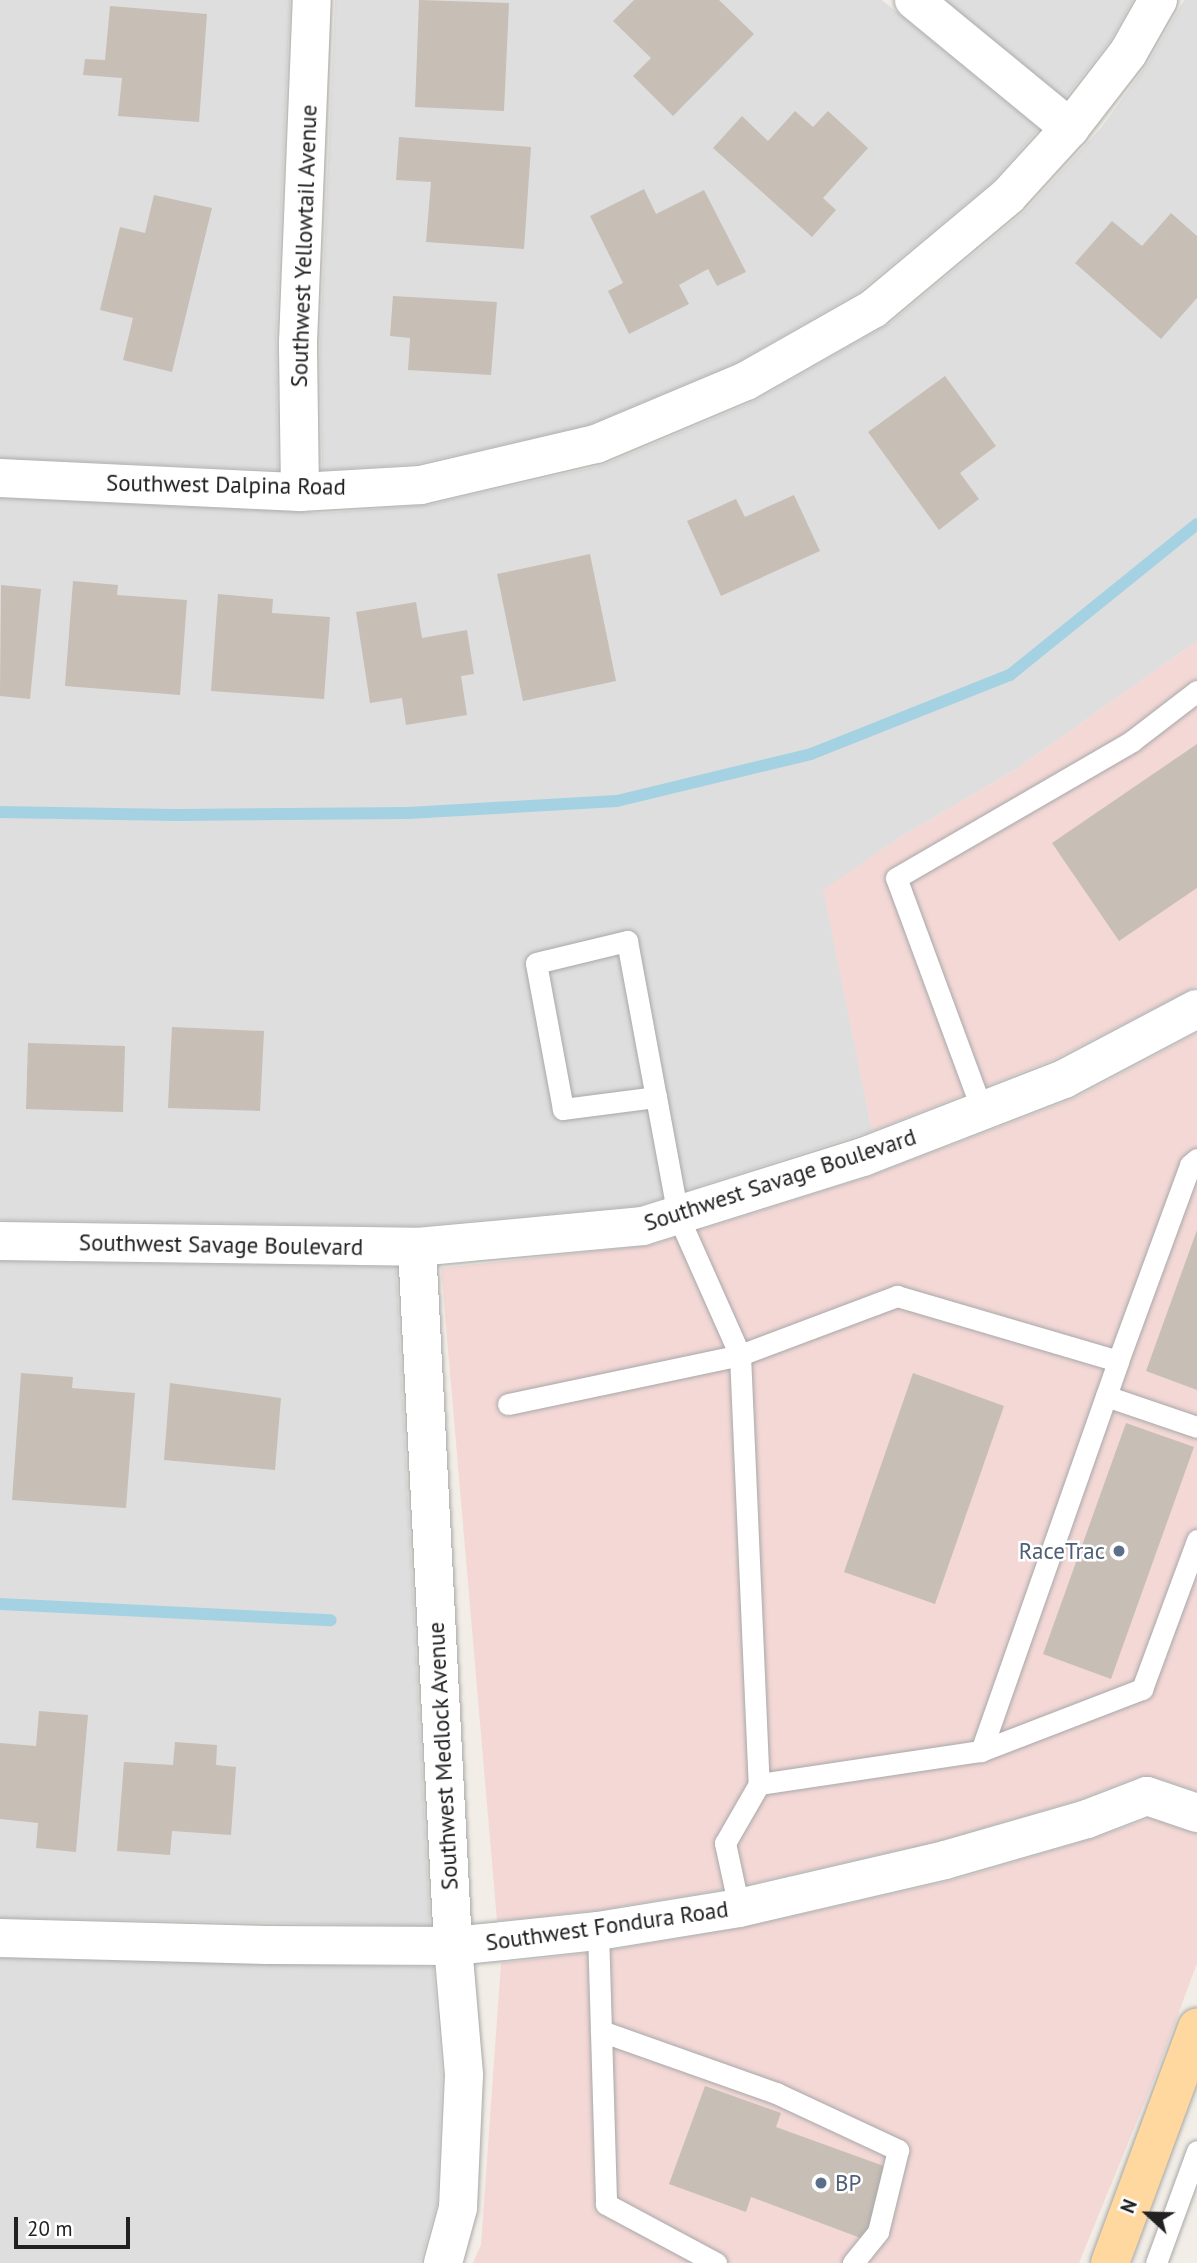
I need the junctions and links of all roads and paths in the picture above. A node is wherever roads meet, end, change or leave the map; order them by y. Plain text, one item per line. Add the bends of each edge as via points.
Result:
1 (312, 0) edge
2 (914, 0) edge
3 (1158, 0) edge
4 (1070, 128) junction
5 (0, 478) edge
6 (300, 492) junction
7 (1197, 691) edge
8 (1197, 1009) edge
9 (656, 1097) junction
10 (982, 1110) junction
11 (1197, 1159) edge
12 (678, 1216) junction
13 (0, 1241) edge
14 (417, 1247) junction
15 (740, 1355) junction
16 (1118, 1361) junction
17 (1106, 1396) junction
18 (508, 1404) dead end
19 (1197, 1427) edge
20 (1197, 1540) edge
21 (981, 1751) junction
22 (759, 1784) junction
23 (1197, 1812) edge
24 (738, 1908) junction
25 (598, 1931) junction
26 (0, 1938) edge
27 (453, 1947) junction
28 (1197, 2030) edge
29 (601, 2031) junction
30 (1197, 2151) edge
31 (443, 2263) edge
32 (716, 2263) edge
33 (853, 2263) edge
34 (1110, 2263) edge
35 (1156, 2263) edge

1 - 6 street, Southwest Yellowtail Avenue via 298,342
2 - 4 street
3 - 4 street, Southwest Dalpina Road via 1128,53
4 - 6 street, Southwest Dalpina Road via 1008,196 873,309 746,381 596,444 421,485
5 - 6 street, Southwest Dalpina Road
7 - 10 lane via 1132,741 896,878
8 - 10 street, Southwest Savage Boulevard via 1065,1079
9 - 9 lane via 627,941 536,963 563,1109
9 - 12 lane
10 - 12 street, Southwest Savage Boulevard via 863,1157
11 - 16 lane via 1190,1165
12 - 14 street, Southwest Savage Boulevard via 643,1226
12 - 15 lane
13 - 14 street, Southwest Savage Boulevard
14 - 27 street, Southwest Medlock Avenue
15 - 16 lane via 897,1296
15 - 18 lane
15 - 22 lane
16 - 17 lane
17 - 19 lane
17 - 21 lane
20 - 21 lane via 1142,1689
21 - 22 lane
22 - 24 lane via 725,1843
23 - 24 street, Southwest Fondura Road via 1147,1796 1087,1819 945,1860
24 - 25 street, Southwest Fondura Road
25 - 27 street, Southwest Fondura Road
25 - 29 lane
26 - 27 street, Southwest Fondura Road
27 - 31 street, Southwest Medlock Avenue via 464,2075 458,2208
28 - 34 main road
29 - 32 lane via 606,2204
29 - 33 lane via 776,2093 898,2150 877,2232
30 - 35 lane

